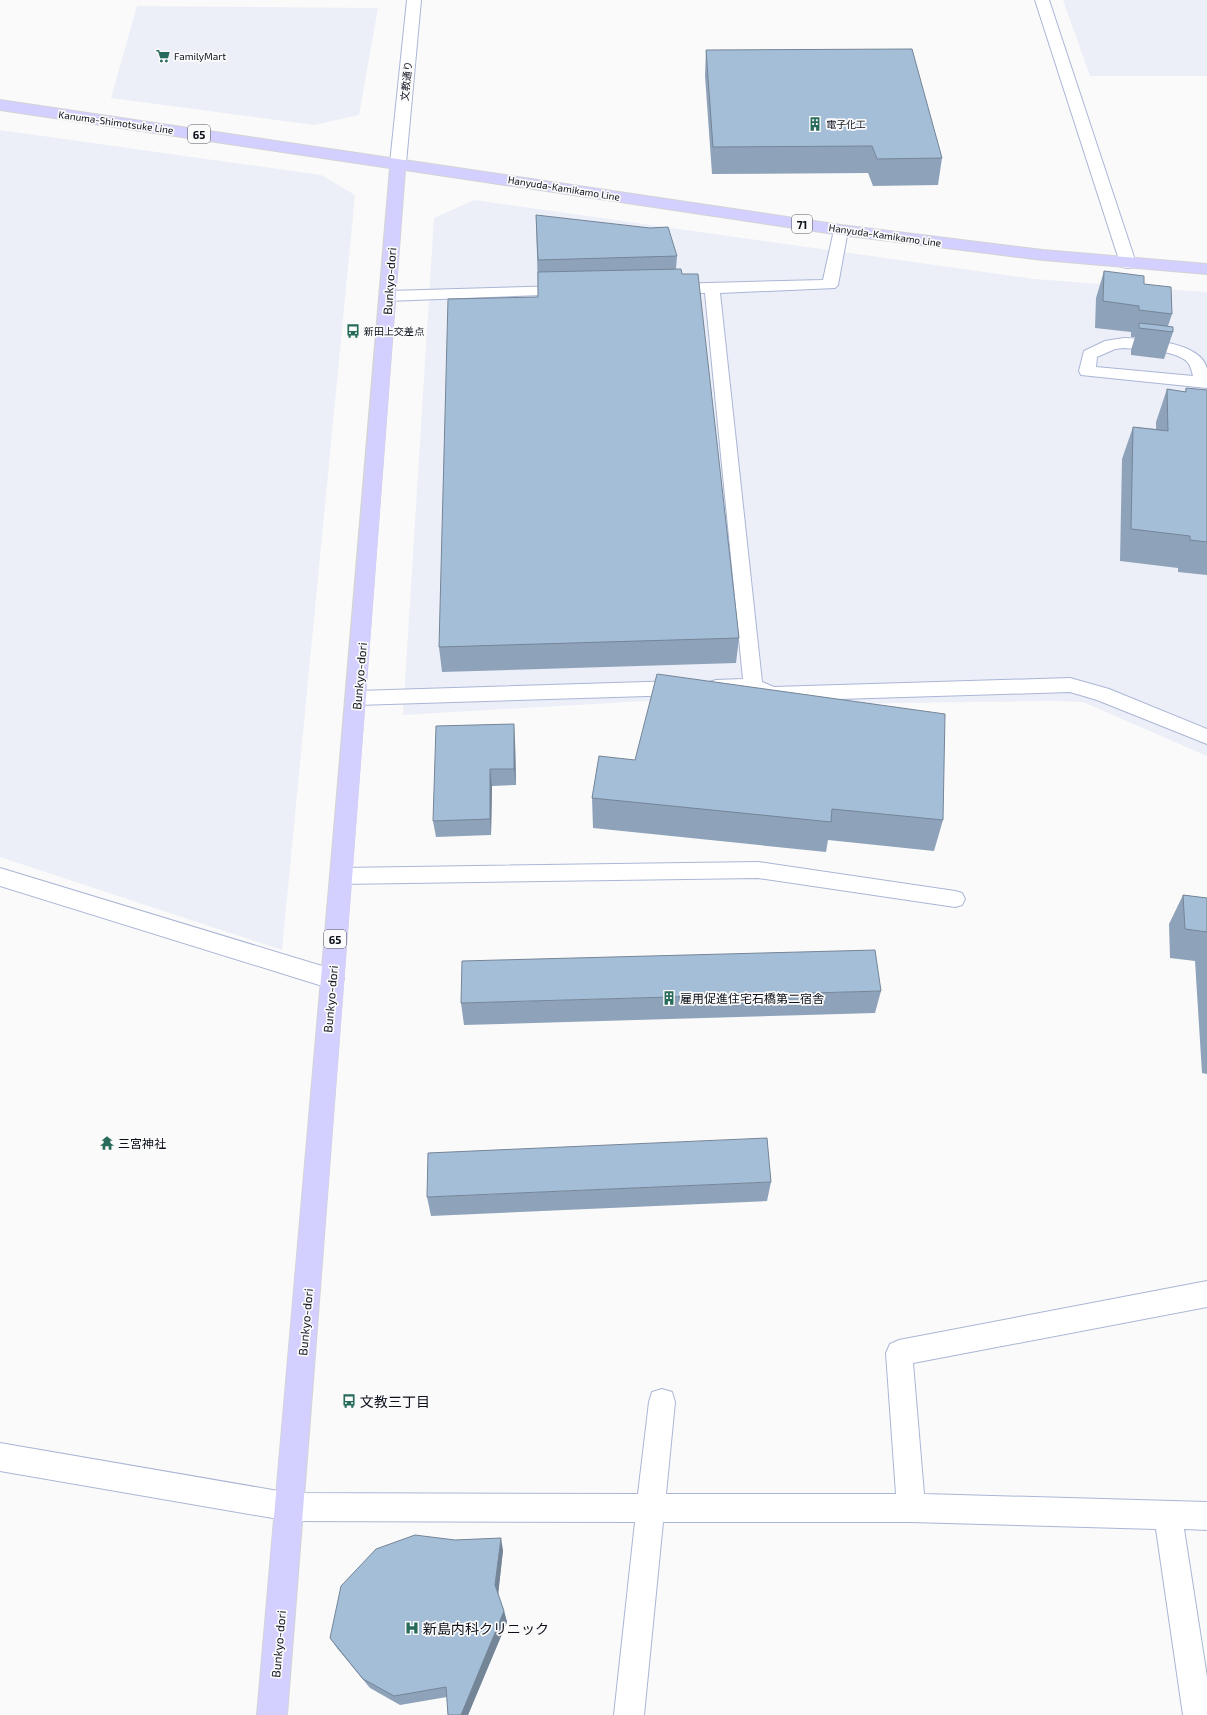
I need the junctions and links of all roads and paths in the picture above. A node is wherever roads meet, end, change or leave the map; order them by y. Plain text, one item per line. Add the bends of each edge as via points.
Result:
1 (414, 0) edge
2 (1042, 0) edge
3 (0, 105) edge
4 (398, 162) junction
5 (841, 230) junction
6 (1128, 263) junction
7 (1207, 269) edge
8 (712, 288) junction
9 (657, 289) edge
10 (578, 291) edge
11 (388, 296) junction
12 (1205, 383) edge
13 (752, 686) junction
14 (357, 698) junction
15 (1207, 737) edge
16 (341, 876) junction
17 (0, 878) edge
18 (956, 899) dead end
19 (332, 980) junction
20 (1207, 1294) edge
21 (662, 1402) dead end
22 (0, 1457) edge
23 (290, 1507) junction
24 (650, 1507) junction
25 (911, 1508) junction
26 (1168, 1515) junction
27 (1207, 1516) edge
28 (272, 1715) edge
29 (629, 1715) edge
30 (1198, 1715) edge

1 - 4 street, 文教通り
2 - 6 street
3 - 4 main road, Kanuma-Shimotsuke Line / 65
4 - 5 main road, Hanyuda-Kamikamo Line / 71
4 - 11 main road, Bunkyo-dori / 65
5 - 6 main road, Hanyuda-Kamikamo Line / 71 via 953,245
5 - 8 lane via 830,285
6 - 7 main road, Hanyuda-Kamikamo Line / 71
8 - 9 lane
8 - 13 lane
10 - 11 lane
11 - 14 main road, Bunkyo-dori / 65
12 - 12 lane via 1087,371 1090,355 1105,346 1117,343 1177,349 1199,365
13 - 14 lane
13 - 15 lane via 773,694 1070,685 1102,694
14 - 16 main road, Bunkyo-dori / 65
16 - 18 lane via 758,870
16 - 19 main road, Bunkyo-dori / 65
17 - 19 street
19 - 23 main road, Bunkyo-dori / 65
20 - 25 street via 899,1352
21 - 24 street
22 - 23 street
23 - 24 street
23 - 28 main road, Bunkyo-dori / 65
24 - 25 street
24 - 29 street
25 - 26 street
26 - 27 street
26 - 30 street

